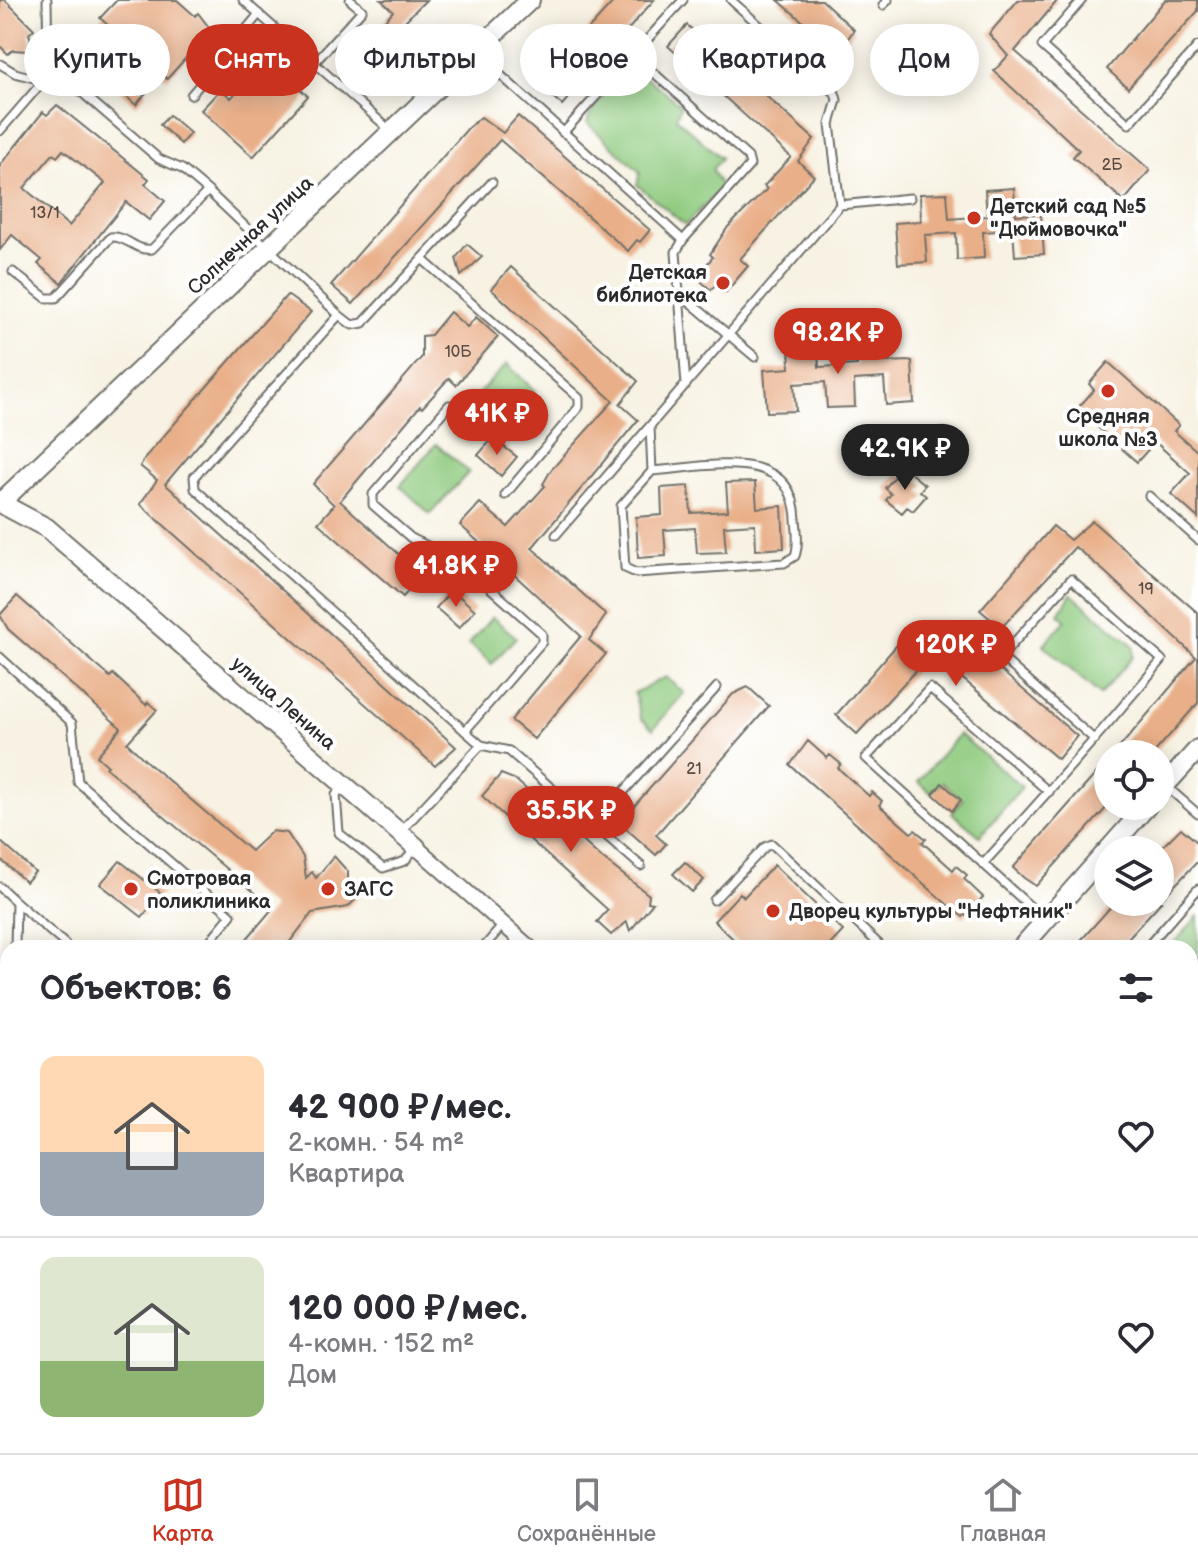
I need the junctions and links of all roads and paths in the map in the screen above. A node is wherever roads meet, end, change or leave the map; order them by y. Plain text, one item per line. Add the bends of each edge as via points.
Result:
1 (47, 0) edge
2 (243, 0) edge
3 (350, 0) edge
4 (530, 0) edge
5 (683, 0) edge
6 (731, 0) edge
7 (1082, 0) edge
8 (259, 14) junction
9 (47, 24) edge
10 (251, 24) edge
11 (271, 24) edge
12 (504, 25) edge
13 (657, 29) edge
14 (1198, 46) edge
15 (319, 58) edge
16 (0, 64) edge
17 (319, 64) edge
18 (24, 75) edge
19 (657, 76) edge
20 (504, 79) edge
21 (30, 96) edge
22 (86, 96) edge
23 (429, 96) edge
24 (597, 96) edge
25 (0, 131) edge
26 (392, 132) junction
27 (563, 133) junction
28 (492, 182) dead end
29 (208, 191) junction
30 (910, 198) dead end
31 (840, 205) junction
32 (683, 240) junction
33 (267, 249) junction
34 (422, 259) junction
35 (13, 272) dead end
36 (679, 293) junction
37 (339, 315) junction
38 (728, 335) junction
39 (755, 357) dead end
40 (686, 385) junction
41 (449, 405) dead end
42 (650, 427) junction
43 (652, 471) junction
44 (505, 495) dead end
45 (1149, 496) dead end
46 (0, 503) edge
47 (556, 535) dead end
48 (1198, 540) edge
49 (0, 657) edge
50 (717, 687) dead end
51 (465, 731) junction
52 (1095, 740) joint
53 (1094, 741) edge
54 (481, 745) junction
55 (1198, 749) edge
56 (1174, 776) edge
57 (344, 784) junction
58 (1049, 792) junction
59 (1174, 796) edge
60 (1198, 814) edge
61 (1135, 820) edge
62 (594, 825) junction
63 (399, 833) junction
64 (416, 847) junction
65 (983, 864) junction
66 (641, 866) dead end
67 (0, 887) edge
68 (1198, 889) edge
69 (714, 900) dead end
70 (16, 902) junction
71 (1046, 920) junction
72 (503, 924) junction
73 (15, 940) edge
74 (60, 940) edge
75 (211, 940) edge
76 (490, 940) edge
77 (521, 940) edge
78 (874, 940) edge
79 (1028, 940) edge
80 (1153, 940) edge

1 - 9 lane
2 - 8 lane
3 - 15 lane via 362,10
4 - 12 street, Солнечная улица
5 - 13 lane
6 - 31 lane via 835,93 830,124
7 - 14 lane via 1042,46 1129,124
8 - 10 lane
8 - 11 lane
16 - 18 lane
17 - 26 lane
19 - 32 lane via 748,157 750,165
20 - 27 lane
21 - 25 lane
22 - 29 lane via 159,159 182,169
23 - 26 street, Солнечная улица
24 - 27 lane
26 - 33 street, Солнечная улица
27 - 32 lane
28 - 34 lane
29 - 33 lane
29 - 35 lane via 152,249 111,237 56,298 46,298
30 - 31 lane
31 - 38 lane
32 - 36 lane via 676,252
33 - 37 lane
33 - 46 street, Солнечная улица
34 - 37 lane via 363,323 352,325
34 - 44 lane via 579,398 579,407
36 - 38 lane
36 - 40 lane
37 - 51 lane via 194,477 195,489
38 - 39 lane
38 - 40 lane
40 - 42 lane
41 - 51 lane via 373,494 373,505 411,538 461,562 542,634 542,642
42 - 43 lane
42 - 47 lane
43 - 43 lane via 624,501 620,513 623,562 630,572 784,563 795,556 794,498 774,472 752,466
45 - 48 lane
46 - 57 street, улица Ленина via 47,528
49 - 75 lane via 72,723 78,782 231,915
50 - 62 lane
51 - 54 lane
52 - 52 lane via 1162,660 1071,579 1001,657
53 - 58 lane
54 - 62 lane via 509,751
54 - 63 lane
55 - 56 street
57 - 63 street, улица Ленина
57 - 64 lane via 336,795 336,828 377,867 405,861
58 - 65 lane
58 - 65 lane via 930,688 866,758
59 - 60 lane
61 - 71 street
62 - 66 lane
63 - 64 street, улица Ленина
64 - 72 street, улица Ленина
65 - 71 lane
67 - 70 lane
68 - 80 lane
69 - 78 lane via 772,844
70 - 73 lane
70 - 74 lane
71 - 79 street
72 - 76 lane
72 - 77 street, улица Ленина

